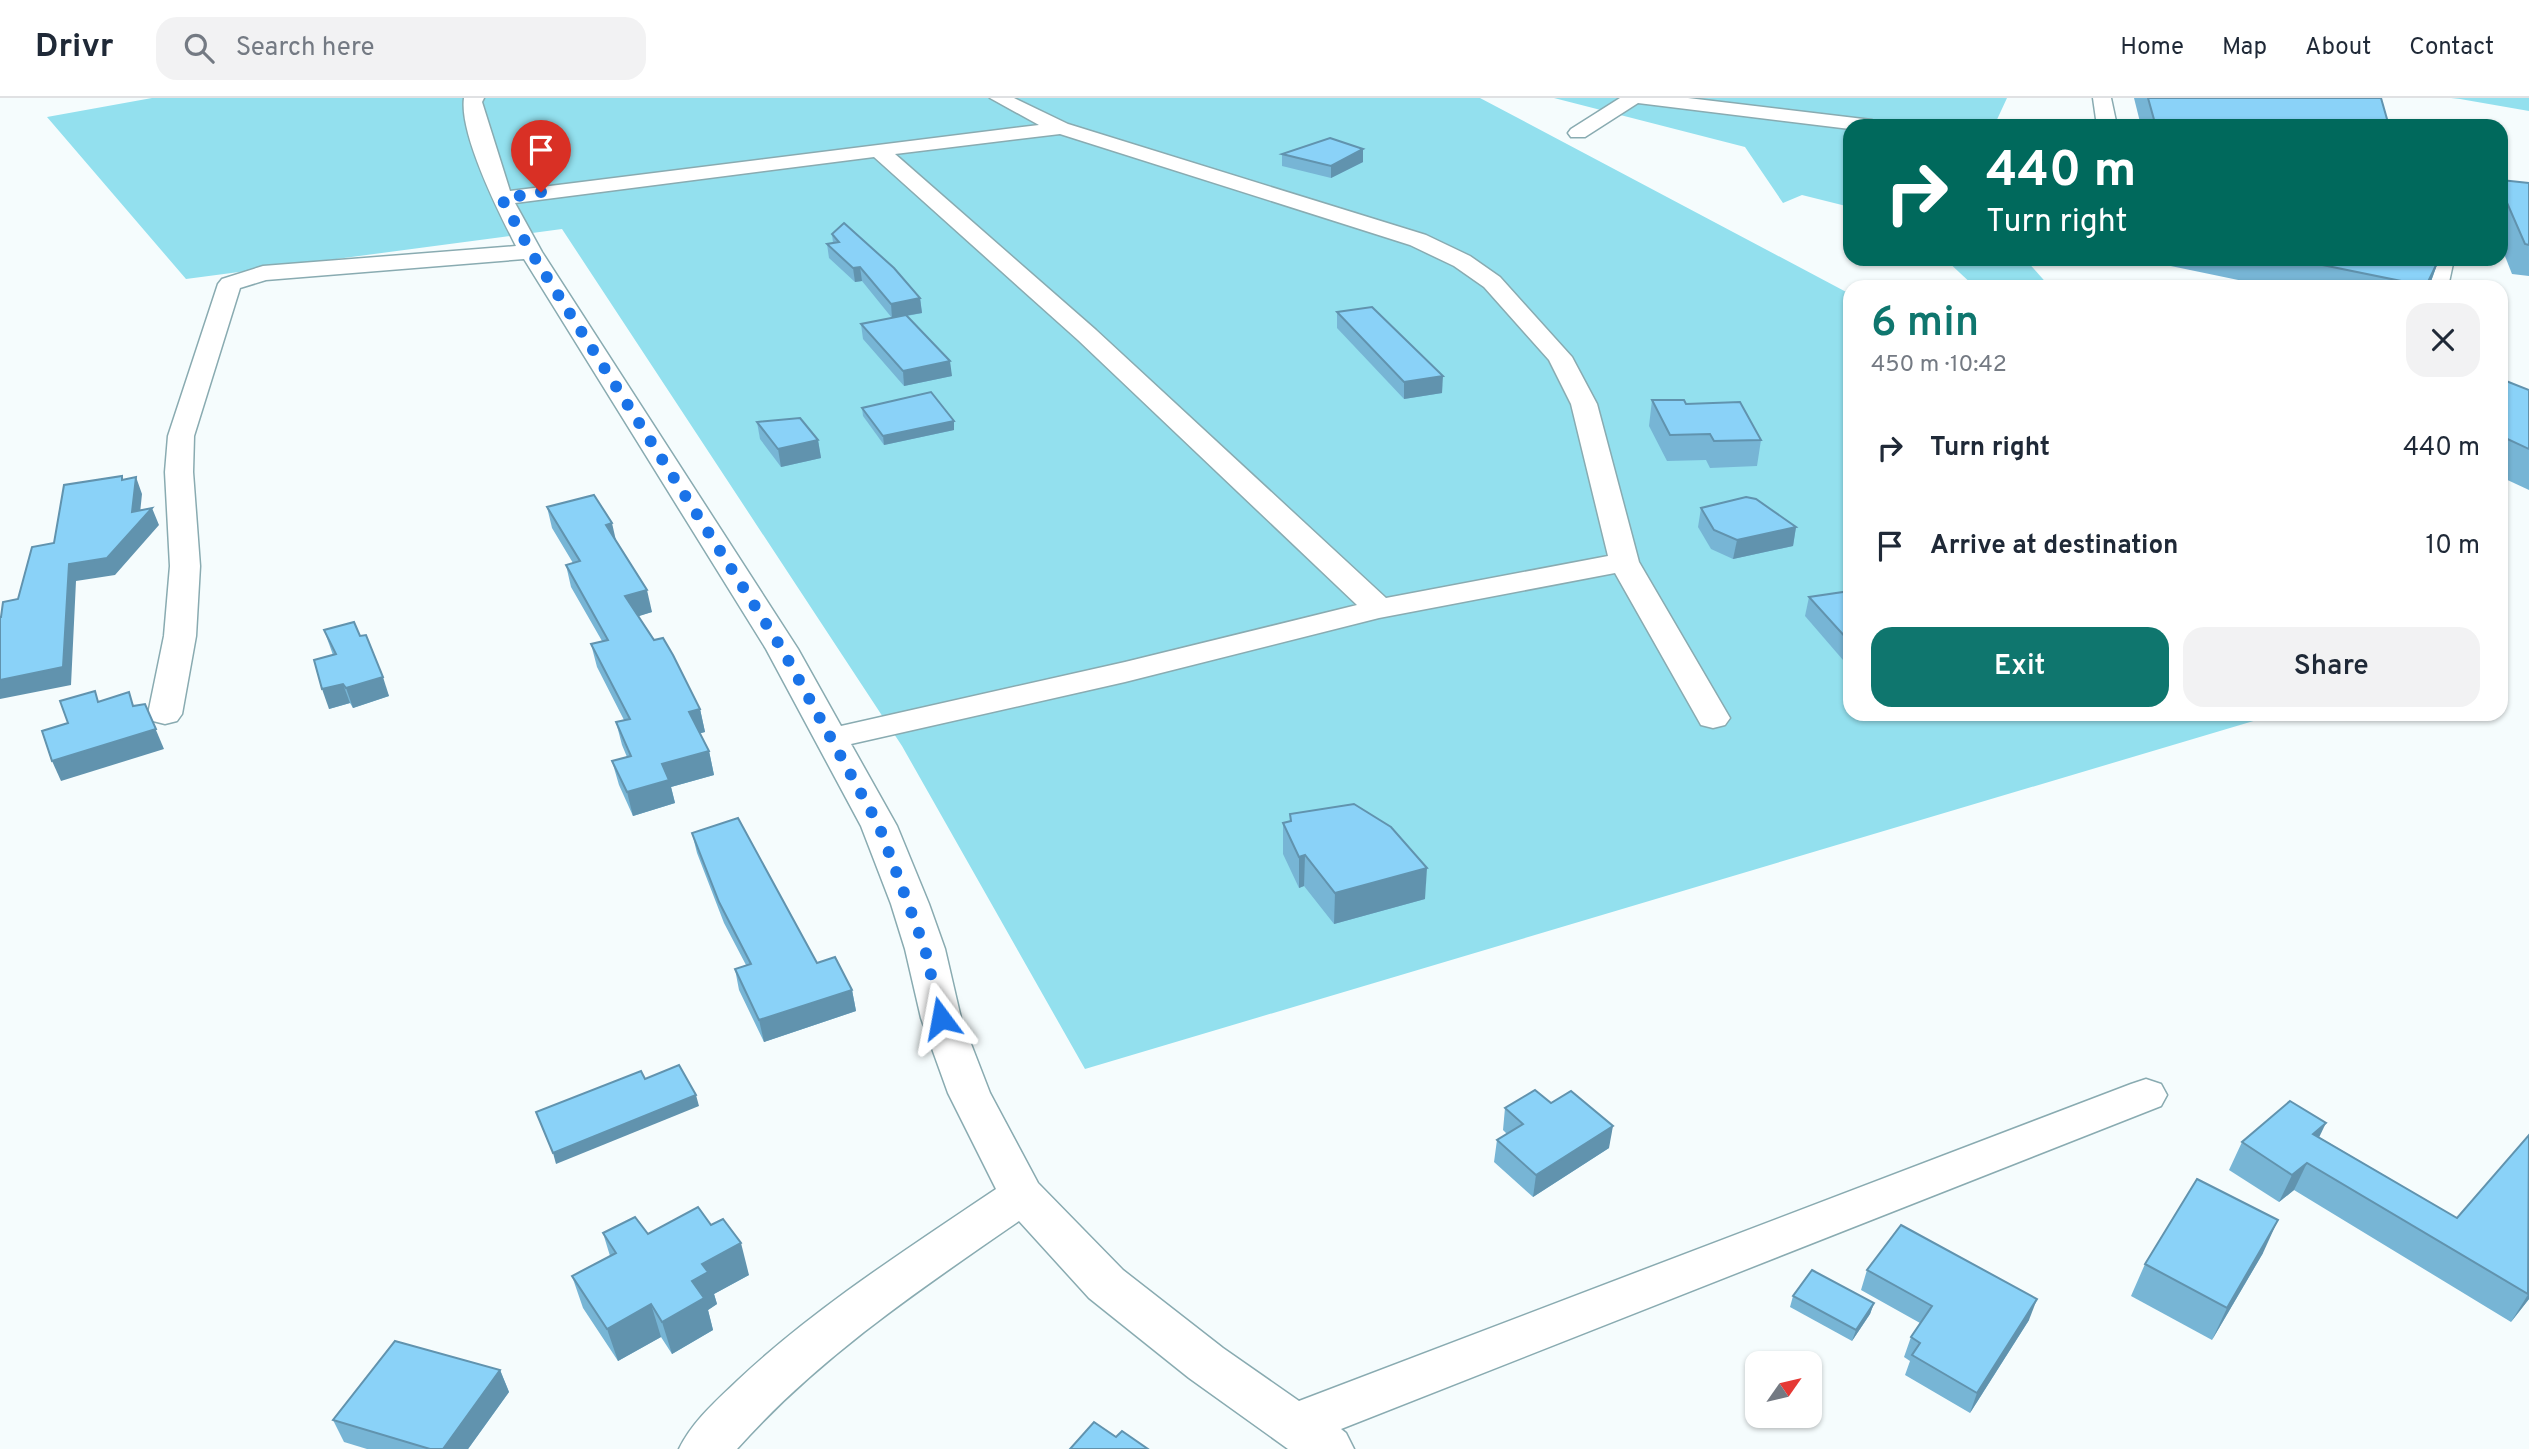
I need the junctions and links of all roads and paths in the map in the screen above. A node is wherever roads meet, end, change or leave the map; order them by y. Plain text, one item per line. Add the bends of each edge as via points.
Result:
1 (475, 98) edge
2 (999, 98) edge
3 (1633, 98) edge
4 (1641, 98) edge
5 (2102, 98) edge
6 (2106, 119) edge
7 (1843, 122) edge
8 (1061, 128) junction
9 (1578, 133) dead end
10 (879, 151) junction
11 (502, 199) junction
12 (531, 252) junction
13 (1624, 562) junction
14 (1379, 609) junction
15 (165, 713) dead end
16 (1713, 718) dead end
17 (831, 738) junction
18 (2146, 1095) dead end
19 (1022, 1195) junction
20 (1311, 1437) edge
21 (705, 1449) edge

1 - 11 street via 481,138
2 - 8 street
3 - 9 street
4 - 7 street
5 - 6 street
8 - 10 street
8 - 13 street via 1370,222 1462,261 1492,282 1560,357 1584,404
10 - 11 street
10 - 14 street via 1087,335
11 - 12 street
12 - 15 street via 263,273 229,284 181,436 178,472 185,566 180,636
12 - 17 street via 782,649
13 - 14 street
13 - 16 street
14 - 17 street
17 - 19 street via 895,863 925,949 941,1018 969,1093
18 - 20 street
19 - 20 street via 1106,1284
19 - 21 street via 845,1318 740,1408

